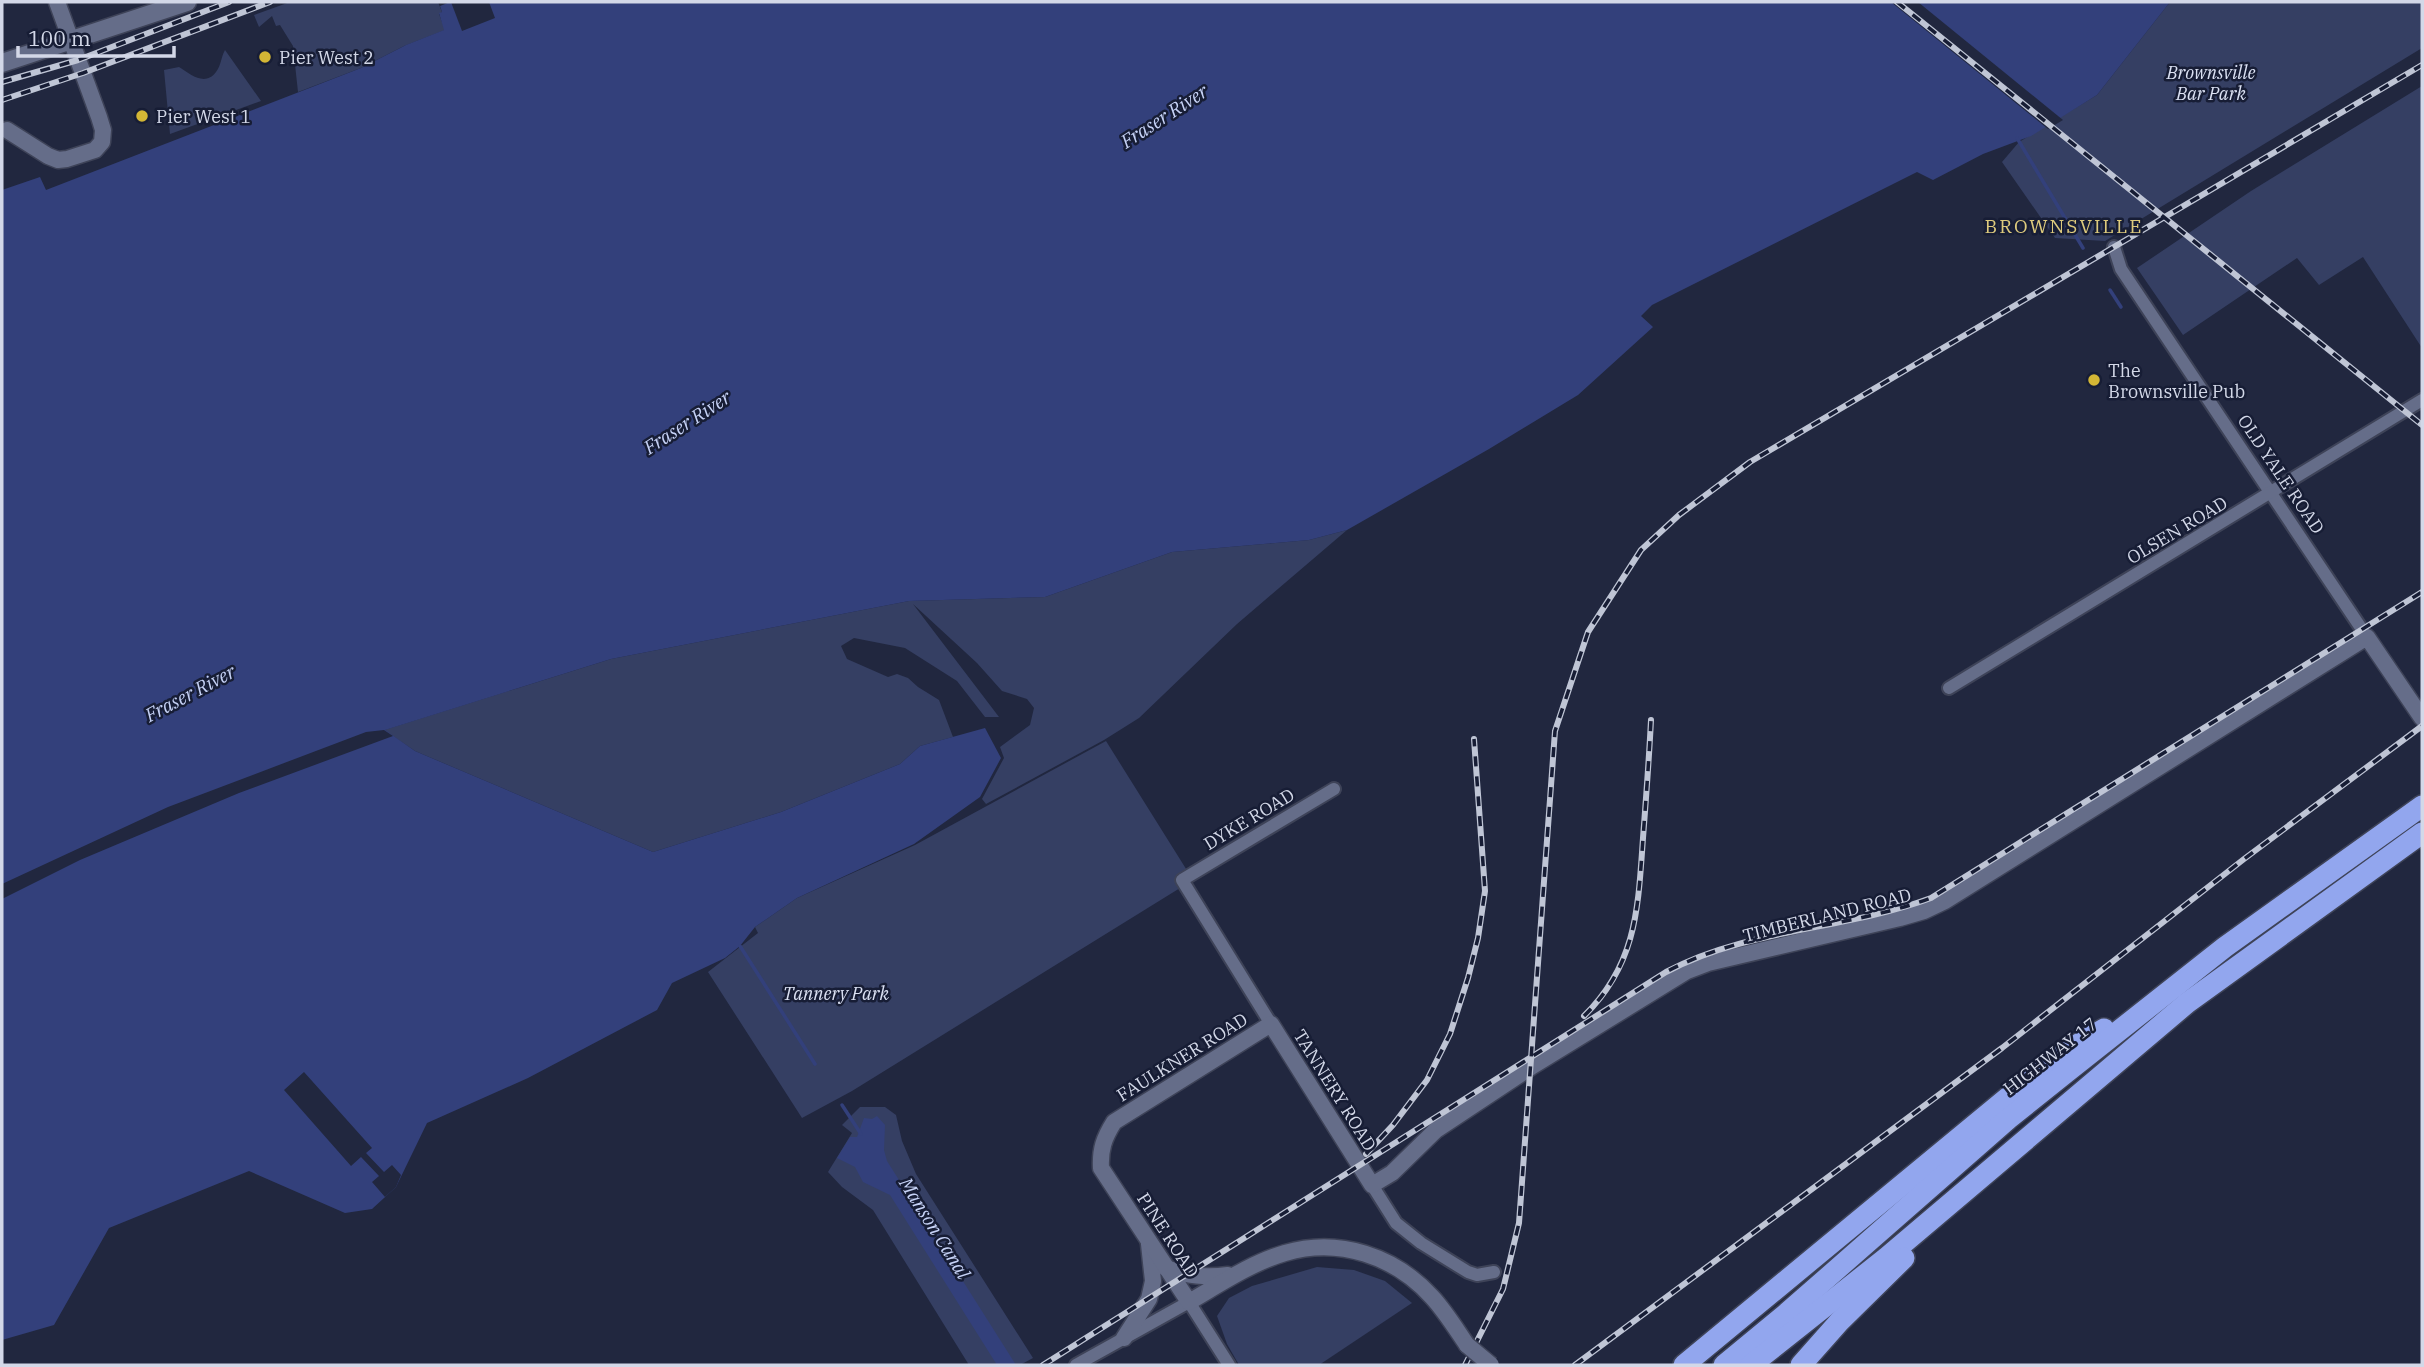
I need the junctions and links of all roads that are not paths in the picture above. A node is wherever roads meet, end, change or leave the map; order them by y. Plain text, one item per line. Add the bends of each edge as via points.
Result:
1 (57, 2) edge
2 (187, 2) edge
3 (71, 40) junction
4 (2, 64) edge
5 (3, 135) edge
6 (2114, 247) dead end
7 (2422, 400) edge
8 (2271, 493) junction
9 (2367, 637) junction
10 (1949, 688) dead end
11 (2422, 718) edge
12 (1334, 789) dead end
13 (2422, 806) edge
14 (2422, 833) edge
15 (1182, 880) joint
16 (2175, 986) junction
17 (1271, 1024) junction
18 (1114, 1122) joint
19 (1372, 1185) junction
20 (1961, 1196) junction
21 (1149, 1243) junction
22 (1166, 1268) junction
23 (1494, 1272) dead end
24 (1236, 1274) junction
25 (1189, 1302) junction
26 (1124, 1338) junction
27 (1467, 1345) junction
28 (1076, 1365) edge
29 (1229, 1365) edge
30 (1472, 1365) edge
31 (1491, 1365) edge
32 (1684, 1365) edge
33 (1724, 1365) edge
34 (1751, 1365) edge
35 (1801, 1365) edge

1 - 3 street
2 - 3 main road
3 - 4 main road
3 - 5 street via 103,130 102,142 95,150 63,160
6 - 8 street, OLD YALE ROAD via 2121,269
7 - 8 street, OLSEN ROAD
8 - 9 street, OLD YALE ROAD
8 - 10 street, OLSEN ROAD
9 - 11 street, OLD YALE ROAD
9 - 19 street, TIMBERLAND ROAD via 1945,901 1900,918 1687,971 1436,1130 1392,1173
12 - 15 street, DYKE ROAD
13 - 16 highway, HIGHWAY 17
14 - 20 highway via 2187,1003
15 - 17 street, TANNERY ROAD
16 - 32 highway via 2058,1056
16 - 33 highway, HIGHWAY 17 via 2008,1119
17 - 18 street, FAULKNER ROAD
17 - 19 street, TANNERY ROAD
18 - 21 street, PINE ROAD via 1102,1143 1101,1168
19 - 23 street, TANNERY ROAD via 1396,1223 1414,1238 1468,1272
20 - 34 highway
20 - 35 highway
21 - 22 street, PINE ROAD
21 - 26 street via 1153,1282 1149,1299
22 - 24 street via 1207,1278
22 - 25 street, PINE ROAD
24 - 25 street
24 - 27 street via 1312,1247 1366,1253 1413,1279
25 - 26 street
25 - 29 street, PINE ROAD
26 - 28 street
27 - 30 street
27 - 31 street, bridge

